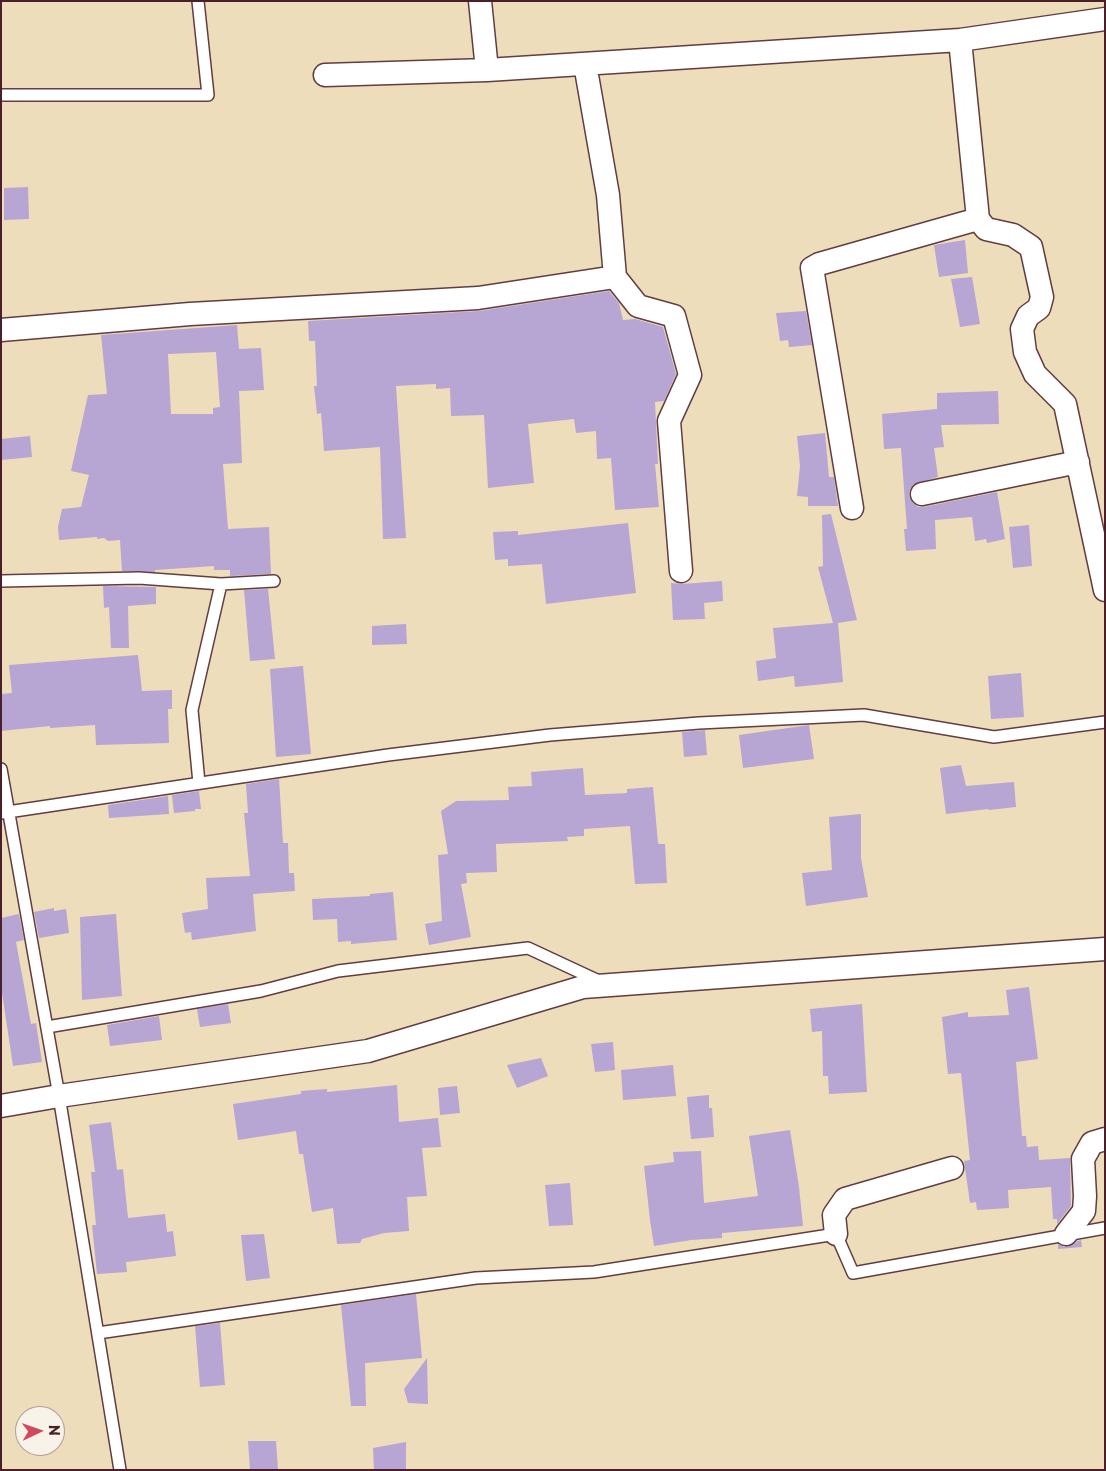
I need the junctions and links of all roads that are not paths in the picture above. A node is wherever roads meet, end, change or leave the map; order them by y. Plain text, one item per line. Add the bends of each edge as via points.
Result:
1 (198, 1) edge
2 (480, 1) edge
3 (1105, 19) edge
4 (960, 40) junction
5 (585, 64) junction
6 (487, 70) junction
7 (325, 75) dead end
8 (1, 95) edge
9 (978, 219) junction
10 (615, 277) junction
11 (1, 330) edge
12 (1078, 462) junction
13 (922, 494) dead end
14 (852, 508) dead end
15 (681, 571) dead end
16 (1, 581) edge
17 (274, 581) dead end
18 (221, 584) junction
19 (1105, 590) edge
20 (1105, 722) edge
21 (1, 769) edge
22 (199, 783) junction
23 (6, 812) edge
24 (1105, 949) edge
25 (610, 986) junction
26 (47, 1027) junction
27 (59, 1096) junction
28 (1, 1106) edge
29 (1105, 1138) edge
30 (952, 1168) dead end
31 (1105, 1228) edge
32 (836, 1234) junction
33 (1066, 1234) junction
34 (98, 1332) junction
35 (120, 1470) edge

1 - 8 lane via 208,95
2 - 6 street
3 - 4 street
4 - 5 street
4 - 9 street
5 - 6 street
5 - 10 street via 608,195
6 - 7 street
9 - 12 street via 986,229 1013,235 1030,247 1042,297 1039,308 1028,316 1022,328 1024,352 1035,374 1065,404
9 - 14 street via 812,268
10 - 11 street via 478,298 190,314
10 - 15 street via 638,306 674,316 690,375 669,421
12 - 13 street
12 - 19 street
16 - 18 lane via 139,578
17 - 18 lane
18 - 22 lane via 192,710
20 - 22 lane via 994,737 864,715 699,724 550,735
21 - 23 lane
22 - 23 lane
23 - 26 lane
24 - 25 street
25 - 26 lane via 528,948 338,972 261,991
25 - 27 street via 583,987 368,1051
26 - 27 lane
27 - 28 street
27 - 34 lane
29 - 33 street via 1092,1143 1082,1159 1084,1211
30 - 32 street via 845,1200 834,1215
31 - 33 lane
32 - 33 lane via 853,1273
32 - 34 lane via 594,1272 476,1278
34 - 35 lane

